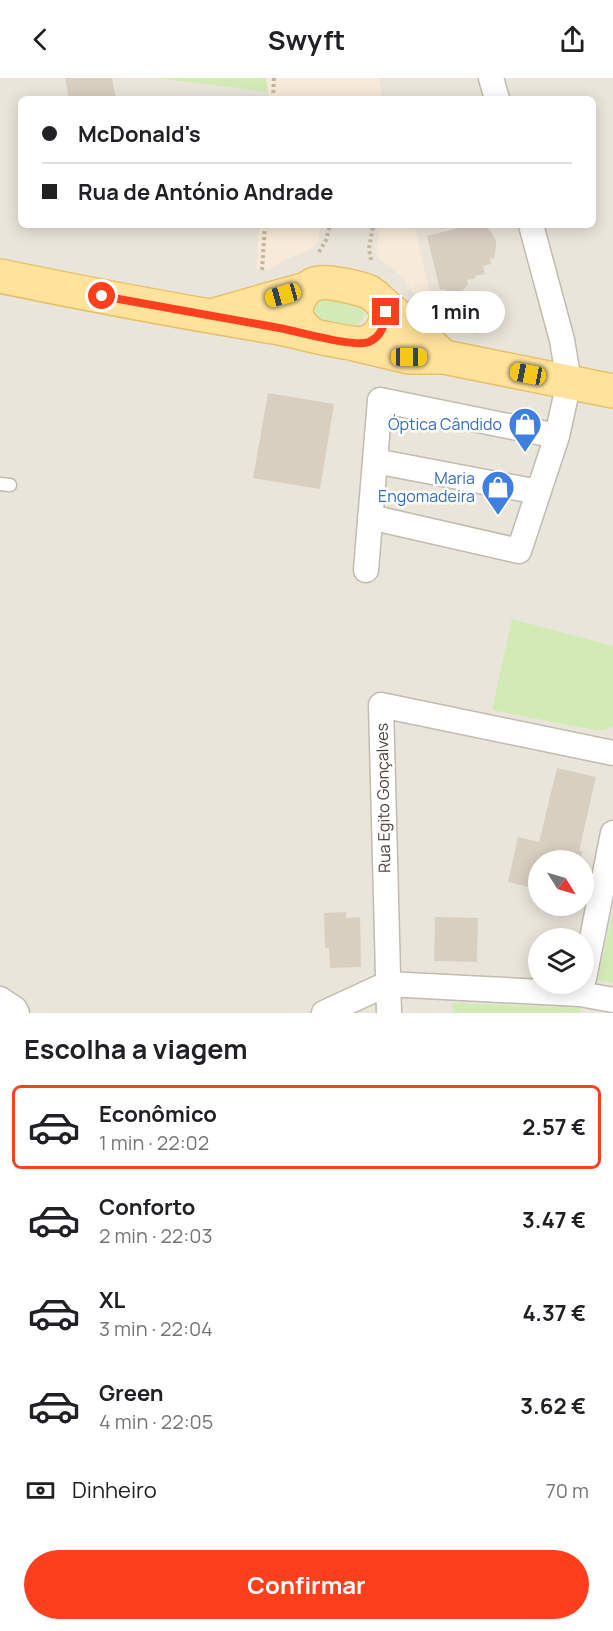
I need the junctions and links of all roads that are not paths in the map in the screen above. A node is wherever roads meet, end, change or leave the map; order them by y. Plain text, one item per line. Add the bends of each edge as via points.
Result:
1 (492, 78) edge
2 (496, 96) edge
3 (532, 228) edge
4 (0, 276) edge
5 (306, 289) junction
6 (379, 300) junction
7 (209, 316) junction
8 (311, 334) junction
9 (354, 344) junction
10 (444, 357) junction
11 (569, 382) junction
12 (613, 392) edge
13 (557, 436) junction
14 (375, 461) junction
15 (538, 492) junction
16 (370, 517) junction
17 (366, 570) dead end
18 (613, 753) edge
19 (613, 833) edge
20 (594, 928) edge
21 (387, 984) junction
22 (528, 985) edge
23 (594, 991) edge
24 (0, 999) edge
25 (613, 1000) edge
26 (17, 1013) edge
27 (324, 1013) edge
28 (388, 1013) edge

1 - 2 street
3 - 11 street via 562,340
4 - 7 main road
5 - 6 main road via 317,283 330,283 367,291
5 - 7 main road
5 - 8 main road via 296,308 297,318
6 - 9 main road via 386,312 379,335
6 - 10 main road
7 - 8 main road
8 - 9 main road
9 - 10 main road via 409,357
10 - 11 main road
11 - 12 main road
11 - 13 street
13 - 14 street via 380,400
13 - 15 street
14 - 15 street
14 - 16 street
15 - 16 street via 519,551
16 - 17 street
18 - 21 street, Rua Egito Gonçalves via 381,705
19 - 20 street
21 - 22 street
21 - 27 street
21 - 28 street
23 - 25 street
24 - 26 street

